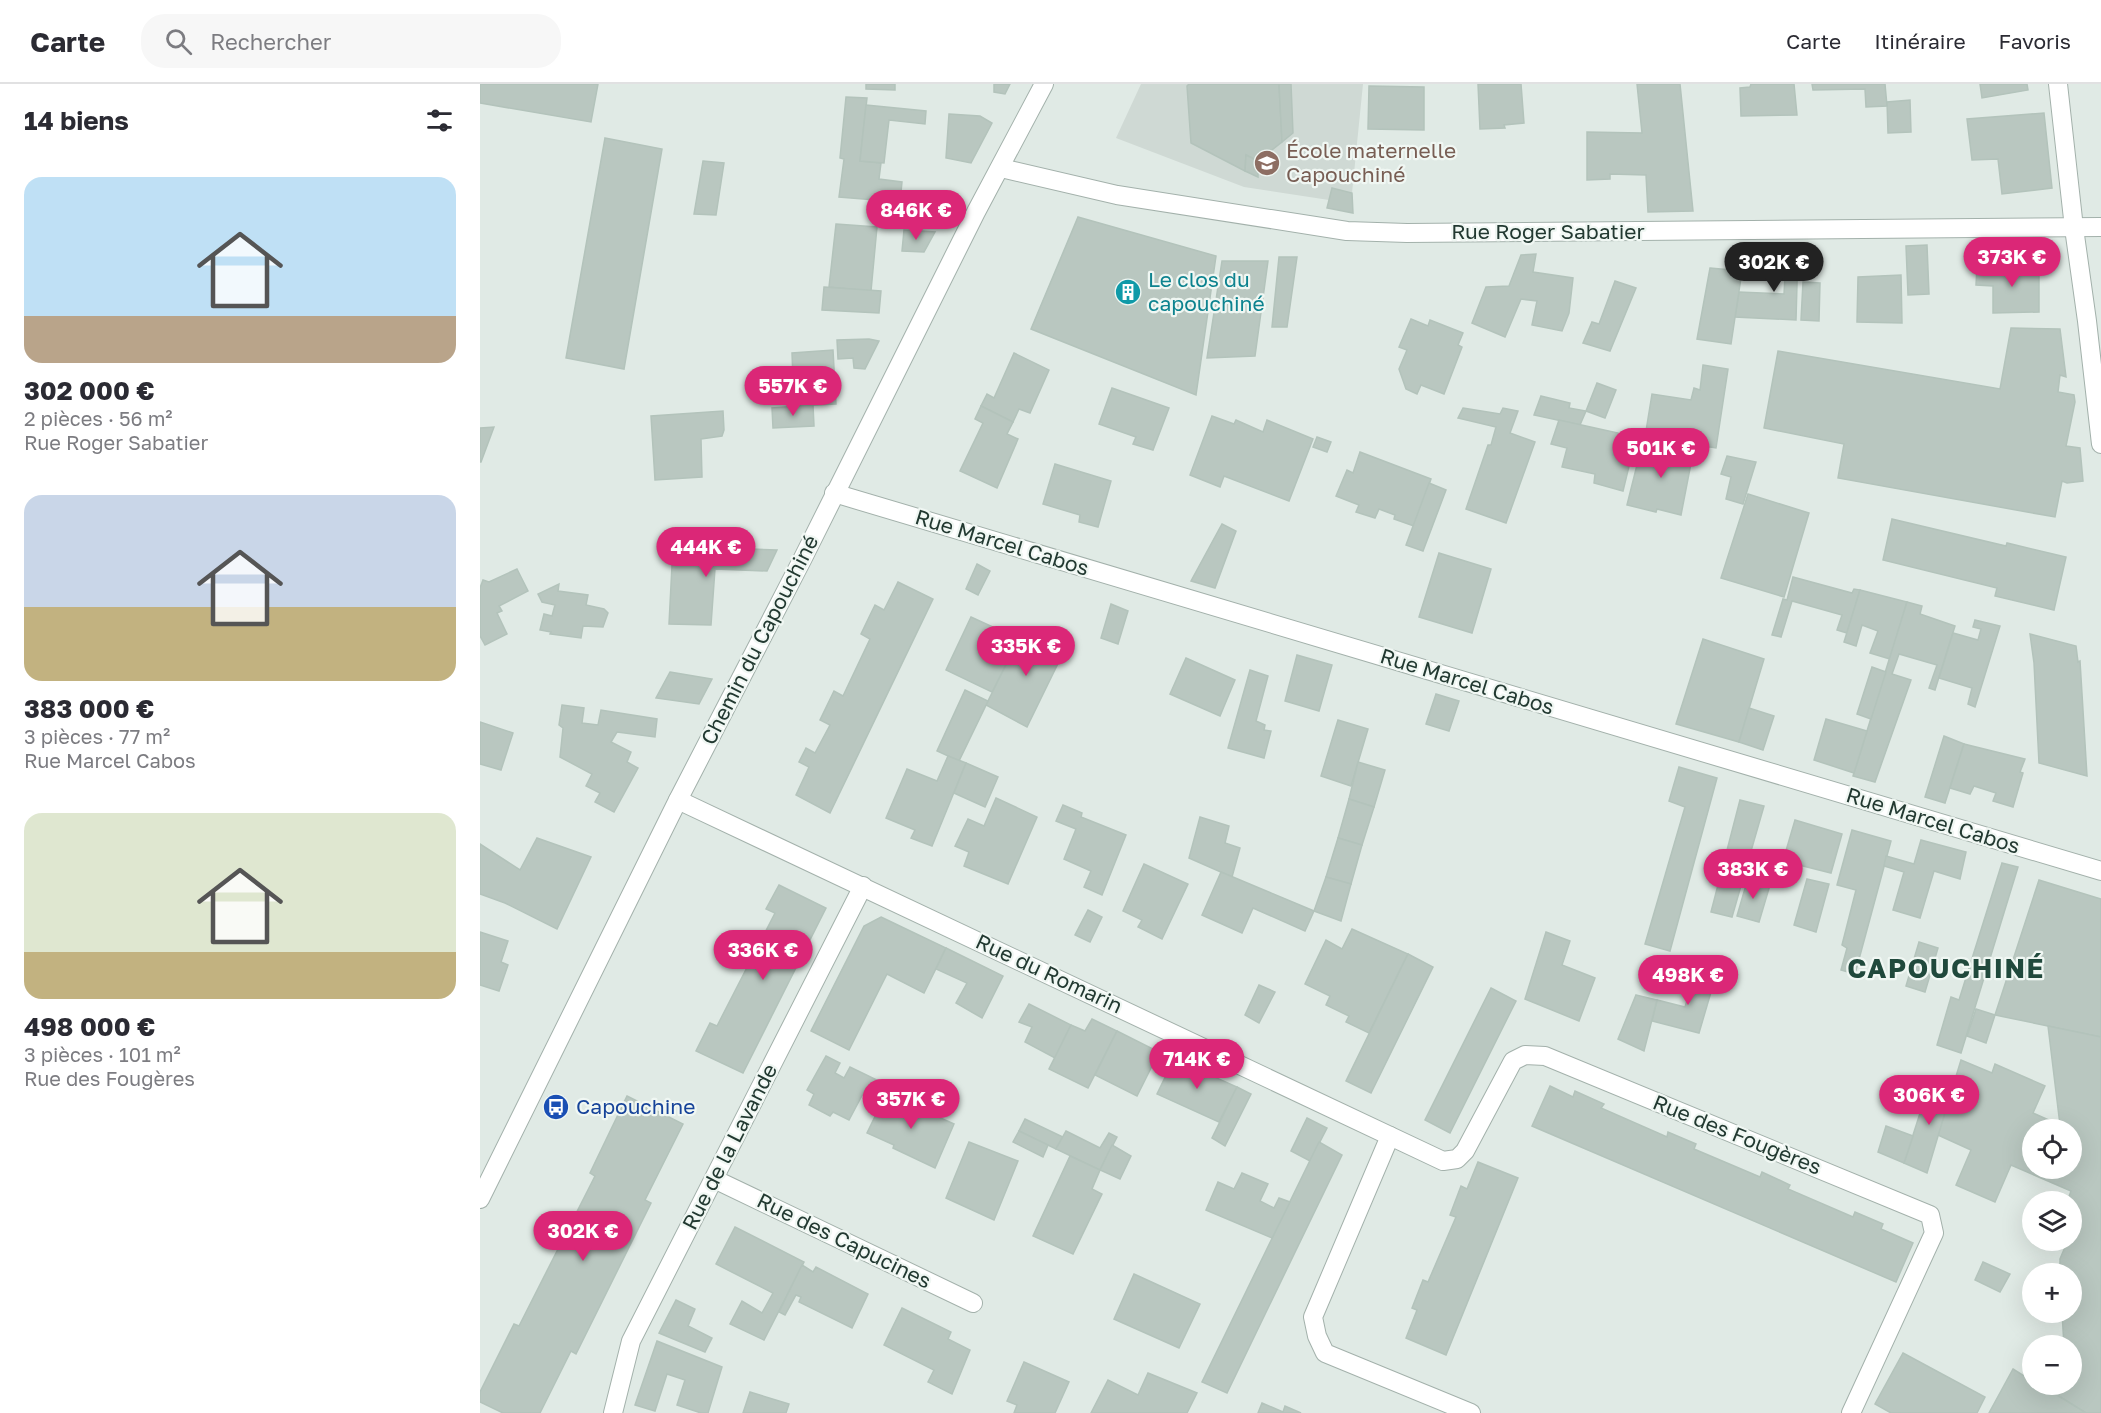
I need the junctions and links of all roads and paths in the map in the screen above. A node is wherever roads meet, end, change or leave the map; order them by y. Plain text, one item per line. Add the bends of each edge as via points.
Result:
1 (1044, 84) edge
2 (2058, 84) edge
3 (1001, 168) junction
4 (2101, 227) edge
5 (2074, 228) junction
6 (2101, 444) edge
7 (834, 493) junction
8 (678, 800) junction
9 (2101, 872) edge
10 (863, 886) junction
11 (1390, 1136) junction
12 (485, 1176) edge
13 (714, 1179) junction
14 (480, 1199) edge
15 (974, 1303) dead end
16 (613, 1413) edge
17 (1471, 1413) edge
18 (1851, 1413) edge

1 - 3 street, Chemin du Capouchiné
2 - 5 street
3 - 5 street, Rue Roger Sabatier via 1117,195 1347,231
3 - 7 street, Chemin du Capouchiné
4 - 5 street, Rue Roger Sabatier
5 - 6 street
7 - 8 street, Chemin du Capouchiné
7 - 9 street, Rue Marcel Cabos
8 - 10 street, Rue du Romarin
8 - 12 street, Chemin du Capouchiné
10 - 11 street, Rue du Romarin
10 - 13 street, Rue de la Lavande
11 - 17 street via 1313,1317 1317,1336 1325,1353
11 - 18 street, Rue des Fougères via 1443,1161 1457,1159 1513,1061 1526,1055 1545,1056 1930,1215 1934,1233
12 - 14 street, Chemin du Capouchiné
13 - 15 street, Rue des Capucines
13 - 16 street, Rue de la Lavande via 631,1341

